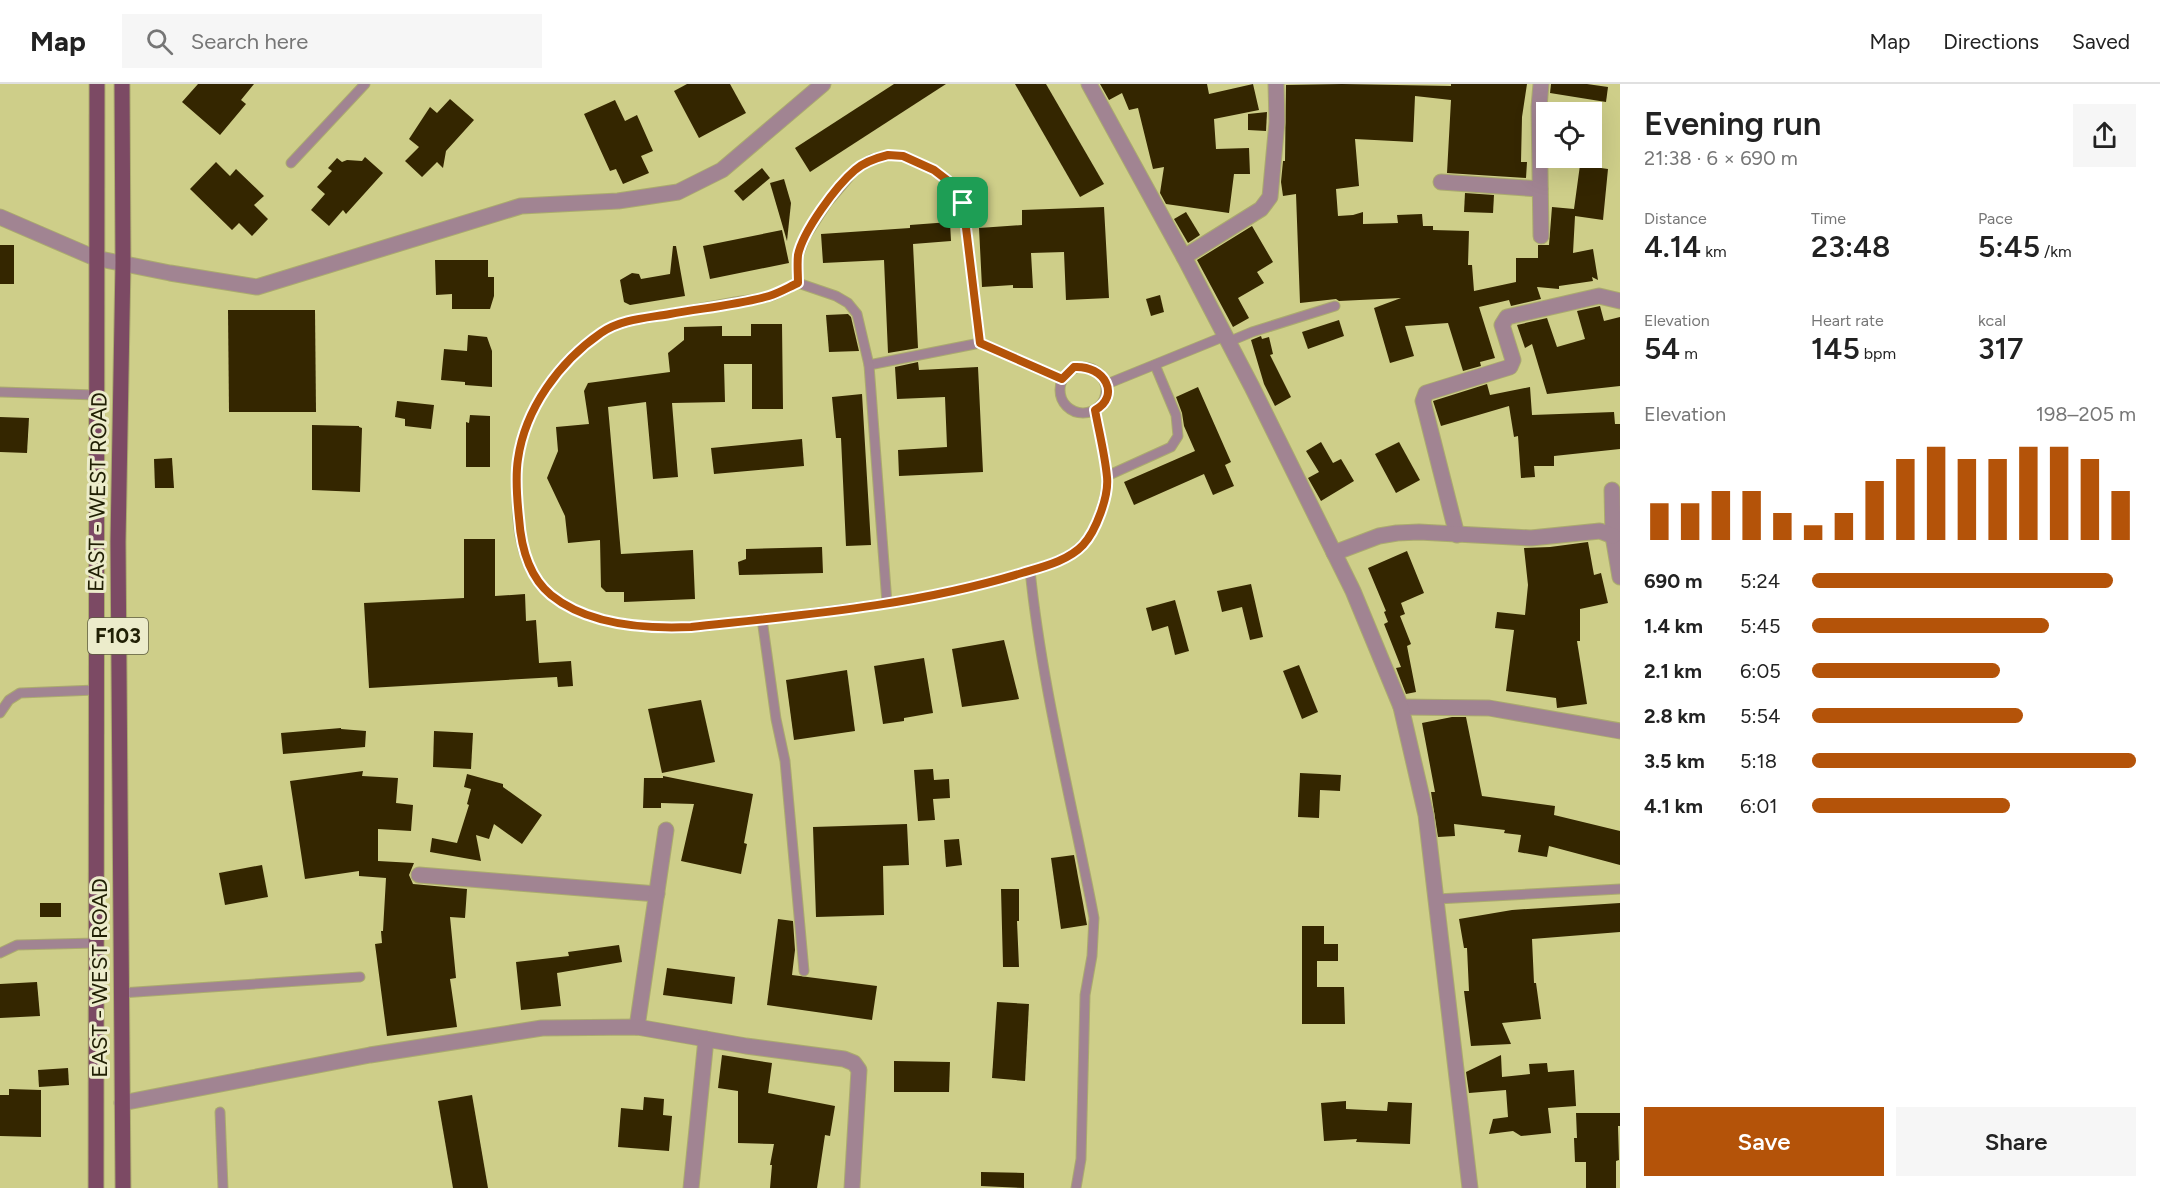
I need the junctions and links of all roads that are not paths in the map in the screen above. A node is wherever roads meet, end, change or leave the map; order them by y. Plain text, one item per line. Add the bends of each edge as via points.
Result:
1 (97, 84) edge
2 (122, 84) edge
3 (365, 84) edge
4 (823, 84) edge
5 (1089, 84) edge
6 (1276, 84) edge
7 (1541, 84) edge
8 (291, 163) dead end
9 (1441, 182) dead end
10 (1540, 189) junction
11 (0, 217) edge
12 (1541, 236) dead end
13 (1184, 257) junction
14 (95, 258) junction
15 (123, 263) junction
16 (798, 283) junction
17 (1620, 301) edge
18 (1335, 306) dead end
19 (1227, 339) junction
20 (980, 343) junction
21 (869, 365) junction
22 (1155, 365) junction
23 (1062, 379) junction
24 (1107, 384) junction
25 (0, 392) edge
26 (96, 394) junction
27 (1095, 410) junction
28 (1107, 476) junction
29 (1612, 490) dead end
30 (1457, 535) junction
31 (1613, 536) junction
32 (1334, 553) junction
33 (1030, 570) junction
34 (1620, 577) edge
35 (887, 603) junction
36 (762, 619) junction
37 (96, 690) junction
38 (1401, 707) junction
39 (0, 712) edge
40 (1620, 731) edge
41 (666, 830) dead end
42 (419, 875) dead end
43 (1620, 889) edge
44 (657, 894) junction
45 (1437, 899) junction
46 (95, 943) junction
47 (0, 953) edge
48 (804, 971) dead end
49 (360, 977) dead end
50 (121, 993) junction
51 (637, 1027) junction
52 (706, 1039) junction
53 (122, 1103) junction
54 (220, 1112) dead end
55 (96, 1188) edge
56 (123, 1188) edge
57 (223, 1188) edge
58 (691, 1188) edge
59 (852, 1188) edge
60 (1076, 1188) edge
61 (1470, 1188) edge

1 - 14 main road, EAST - WEST ROAD / F103
2 - 15 main road, EAST - WEST ROAD / F103
3 - 8 lane
4 - 15 street via 722,170 678,192 618,201 520,206 257,287
5 - 13 street
6 - 13 street via 1277,122 1270,197 1262,209
7 - 10 street
9 - 10 street
10 - 12 street
11 - 14 street
13 - 19 street
14 - 15 street
14 - 26 main road, EAST - WEST ROAD / F103
15 - 50 main road, EAST - WEST ROAD / F103 via 118,542
16 - 20 lane via 798,256 827,203 855,170 872,159 903,156 947,180 963,203
16 - 21 lane via 848,303 857,314
16 - 36 lane via 770,296 634,319 603,332 580,349 537,403 524,429 518,460 516,489 524,553 539,583 552,596 606,620 643,626 691,627
17 - 30 street via 1599,297 1507,317 1502,325 1513,360 1510,367 1426,393 1423,401
18 - 19 lane
19 - 22 lane
19 - 32 street
20 - 21 lane
20 - 23 lane
21 - 35 lane
22 - 24 lane
22 - 28 lane via 1176,415 1178,436 1171,447
23 - 24 lane via 1074,367 1082,366 1097,371
23 - 27 lane via 1060,394 1068,408 1084,414
24 - 27 lane via 1104,401
25 - 26 lane
26 - 37 main road, EAST - WEST ROAD / F103
27 - 28 lane
28 - 33 lane via 1101,510 1083,545
29 - 31 street
30 - 31 street via 1531,538 1600,531
30 - 32 street via 1388,534
31 - 34 street
32 - 38 street
33 - 35 lane via 982,585
33 - 60 lane via 1036,631 1094,918 1084,995 1081,1159
35 - 36 lane
36 - 48 lane via 785,761
37 - 39 lane via 20,693
37 - 46 main road, EAST - WEST ROAD / F103
38 - 40 street via 1490,708
38 - 45 street via 1426,815
41 - 44 street
42 - 44 street
43 - 45 lane
44 - 51 street
45 - 61 street
46 - 47 lane via 18,945
46 - 55 main road, EAST - WEST ROAD / F103
49 - 50 lane
50 - 53 main road, EAST - WEST ROAD / F103
51 - 52 street
51 - 53 street via 542,1028 370,1055
52 - 58 street
52 - 59 street via 854,1063 859,1070
53 - 56 main road, EAST - WEST ROAD / F103
54 - 57 lane

